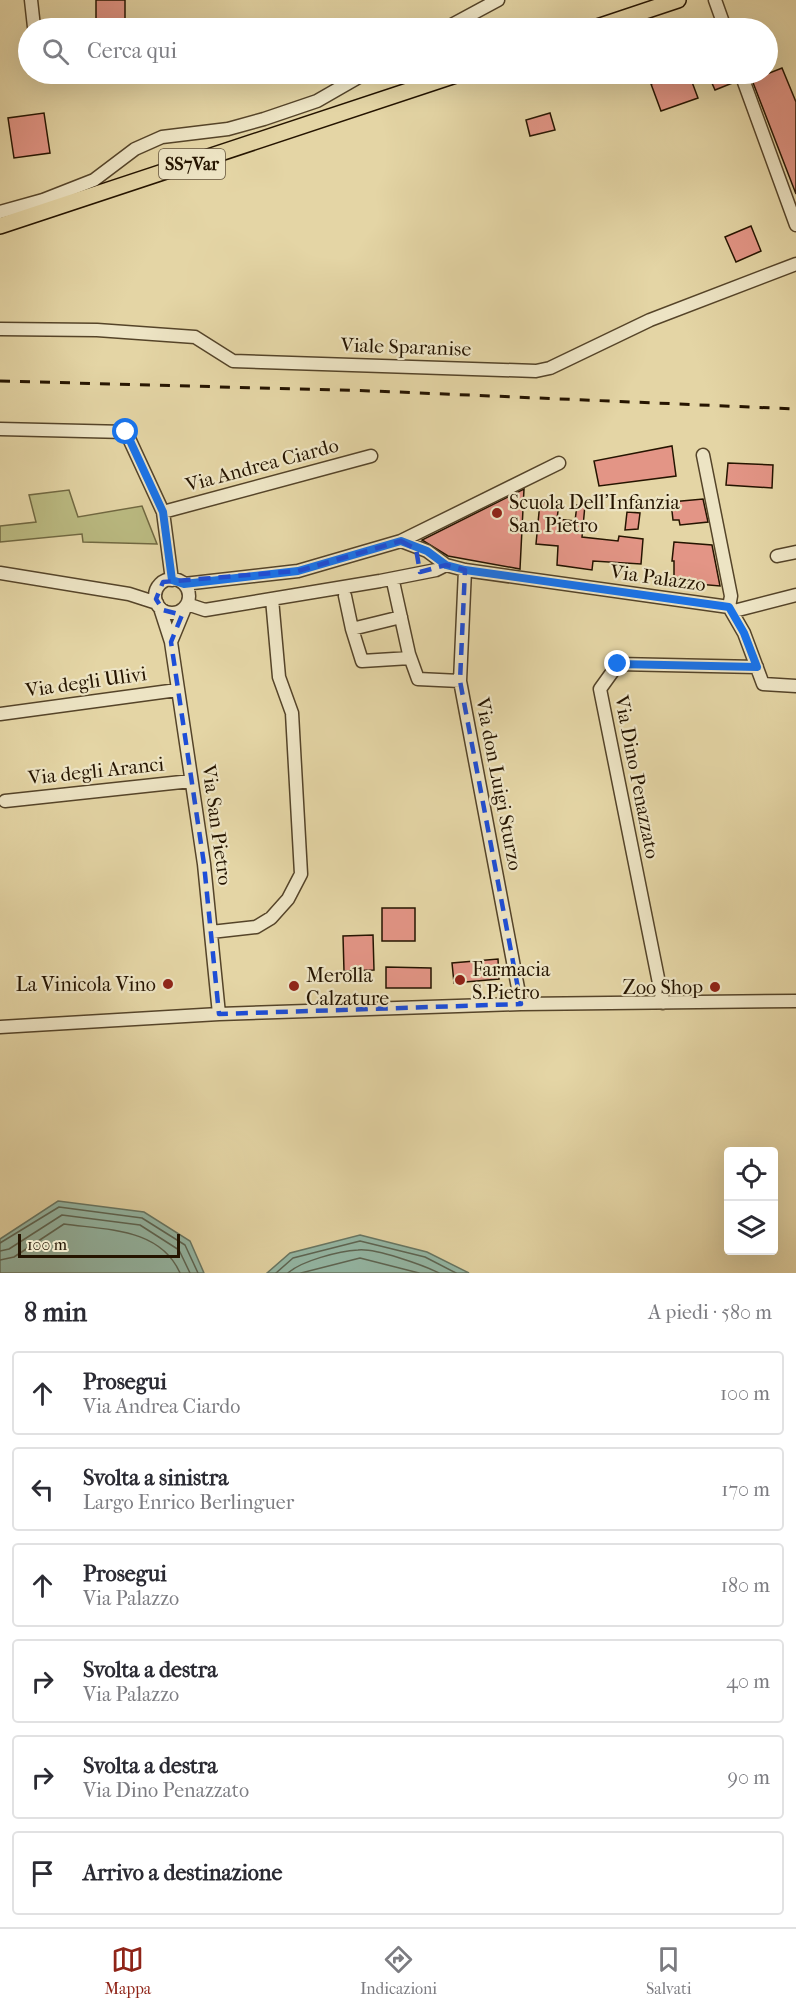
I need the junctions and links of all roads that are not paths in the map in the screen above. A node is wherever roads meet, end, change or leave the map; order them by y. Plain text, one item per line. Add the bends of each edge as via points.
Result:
1 (31, 0) edge
2 (498, 0) edge
3 (678, 0) edge
4 (715, 0) edge
5 (33, 18) edge
6 (465, 18) edge
7 (624, 18) edge
8 (721, 18) edge
9 (347, 84) edge
10 (428, 84) edge
11 (745, 84) edge
12 (2, 221) edge
13 (796, 225) edge
14 (796, 264) edge
15 (0, 328) edge
16 (0, 429) edge
17 (703, 454) dead end
18 (371, 456) dead end
19 (560, 463) dead end
20 (163, 512) junction
21 (407, 543) junction
22 (796, 552) edge
23 (777, 555) dead end
24 (446, 565) junction
25 (465, 570) junction
26 (0, 573) edge
27 (409, 574) junction
28 (173, 582) junction
29 (394, 586) dead end
30 (129, 594) junction
31 (796, 595) edge
32 (345, 596) dead end
33 (272, 599) junction
34 (159, 606) junction
35 (186, 606) junction
36 (732, 609) junction
37 (401, 617) junction
38 (352, 629) junction
39 (171, 642) junction
40 (410, 658) junction
41 (757, 667) junction
42 (460, 681) junction
43 (796, 686) edge
44 (177, 690) junction
45 (0, 714) edge
46 (191, 781) junction
47 (5, 801) dead end
48 (211, 932) junction
49 (796, 1001) edge
50 (663, 1003) junction
51 (521, 1004) junction
52 (219, 1014) junction
53 (0, 1027) edge

1 - 5 street
2 - 6 street
3 - 7 main road
4 - 8 street
9 - 12 street via 317,101 264,119 228,129 162,137 135,149 94,180
10 - 12 main road, SS7Var
11 - 13 street
14 - 15 street, Viale Sparanise via 650,320 536,371 233,361 195,337
16 - 20 street via 126,432
17 - 36 street
18 - 20 street, Via Andrea Ciardo
19 - 21 street
20 - 28 street
21 - 24 street
21 - 27 street via 419,559
21 - 28 street via 298,571
22 - 23 street
24 - 25 street, Via Palazzo
24 - 27 street
25 - 36 street, Via Palazzo
25 - 42 street, Via don Luigi Sturzo
26 - 30 street
27 - 33 street
28 - 30 street
28 - 34 street via 156,593
28 - 35 street via 188,592
29 - 37 street
30 - 34 street
31 - 36 street
32 - 38 street
33 - 35 street via 205,610
33 - 48 street via 279,676 292,713 301,874 288,900 271,918 256,927
34 - 35 street via 173,613
34 - 39 street, Via San Pietro
35 - 39 street, Via San Pietro
36 - 41 street
37 - 38 street
37 - 40 street
38 - 40 street via 362,661
39 - 44 street, Via San Pietro
40 - 42 street via 418,679
41 - 43 street via 763,684
41 - 50 street, Via Dino Penazzato via 618,664 600,689
42 - 51 street, Via don Luigi Sturzo
44 - 45 street, Via degli Ulivi
44 - 46 street, Via San Pietro
46 - 47 street, Via degli Aranci
46 - 48 street, Via San Pietro
48 - 52 street, Via San Pietro
49 - 50 street
50 - 51 street
51 - 52 street
52 - 53 street

